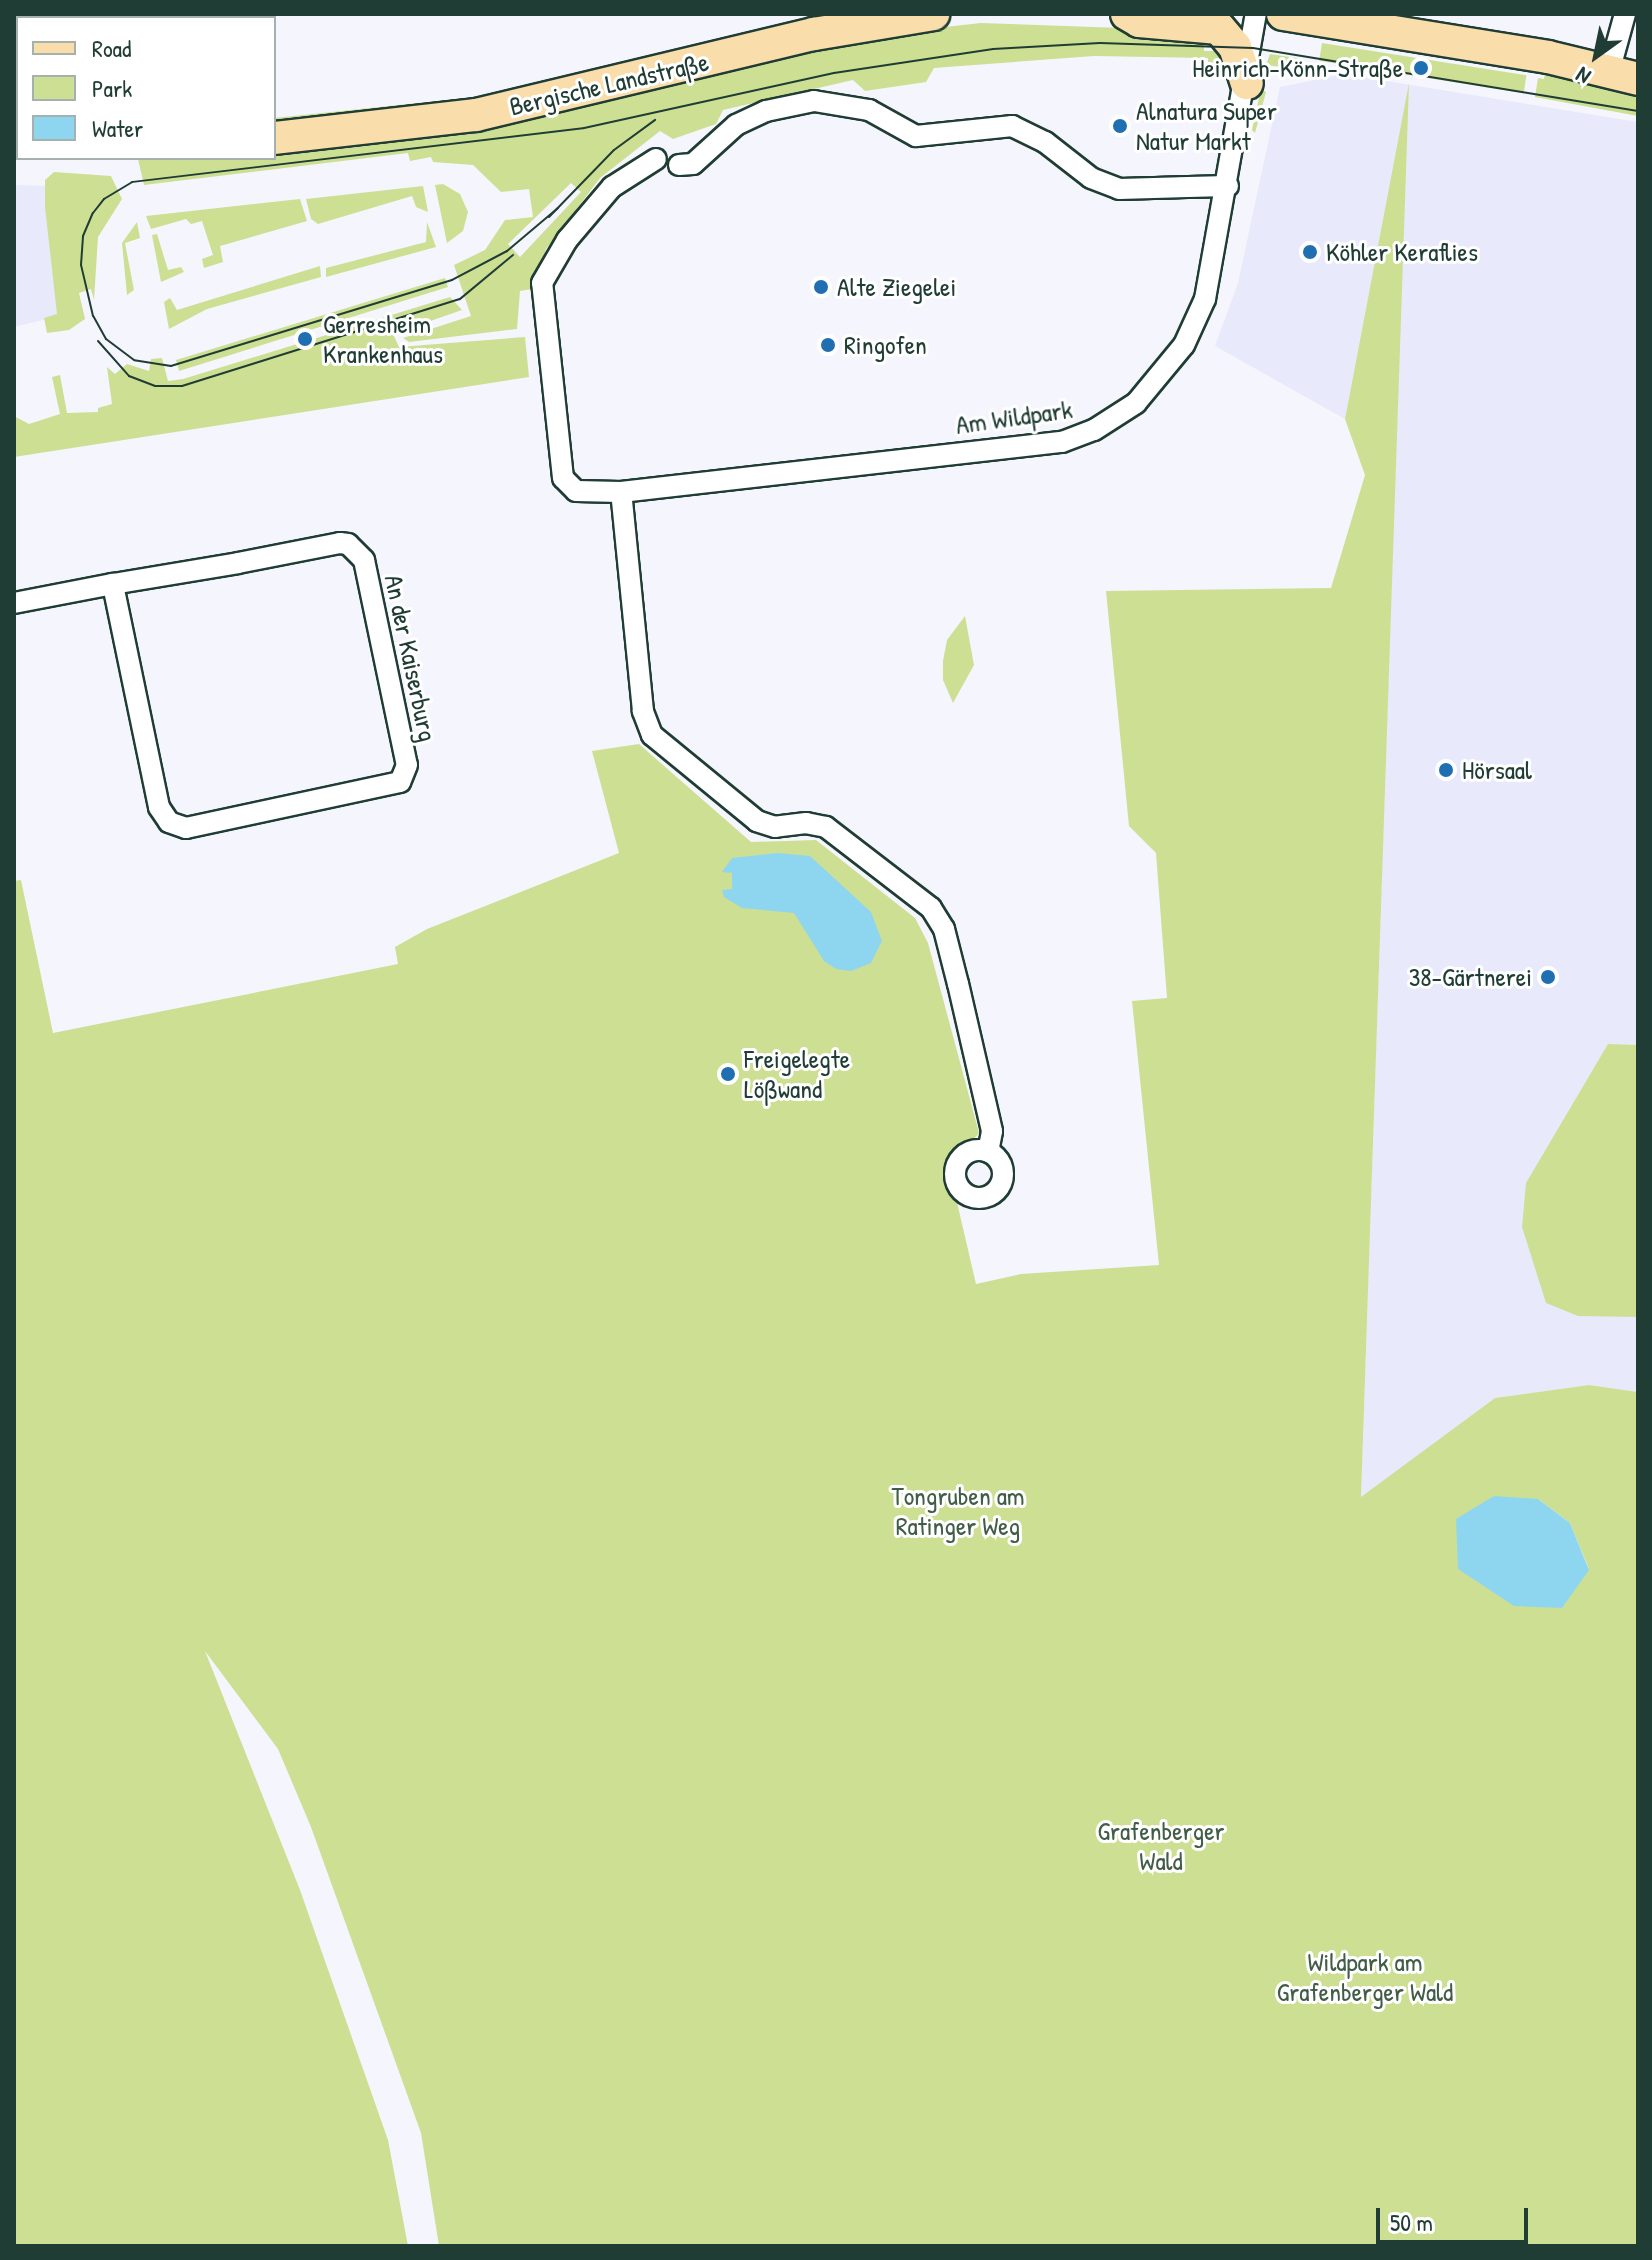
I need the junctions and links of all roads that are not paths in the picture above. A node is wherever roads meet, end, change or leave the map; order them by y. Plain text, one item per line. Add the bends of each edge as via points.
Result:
1 (933, 14) edge
2 (1127, 14) edge
3 (1256, 14) edge
4 (1283, 14) edge
5 (1625, 14) edge
6 (1624, 76) edge
7 (1247, 83) junction
8 (276, 136) edge
9 (656, 159) dead end
10 (679, 165) dead end
11 (1228, 186) junction
12 (621, 492) junction
13 (113, 584) junction
14 (14, 603) edge
15 (988, 1152) dead end

1 - 8 main road, Bergische Landstraße via 814,34 476,115
2 - 7 main road via 1139,21 1219,28 1235,47
3 - 7 street, Am Wildpark
4 - 6 main road via 1548,57
5 - 6 street
7 - 11 street, Am Wildpark
9 - 12 street, Am Wildpark via 612,187 567,240 542,283 563,478 576,491
10 - 11 street via 693,164 736,125 766,111 814,101 869,110 916,136 1012,126 1042,140 1091,178 1119,189
11 - 12 street, Am Wildpark via 1205,299 1190,335 1146,394 1094,430 1062,442
12 - 15 street via 643,711 652,735 757,821 775,827 826,827 931,908 944,929 958,984 992,1131
13 - 13 street, An der Kaiserburg via 159,807 169,822 186,828 400,782 407,765 364,560 353,547 340,543
13 - 14 street, An der Kaiserburg

